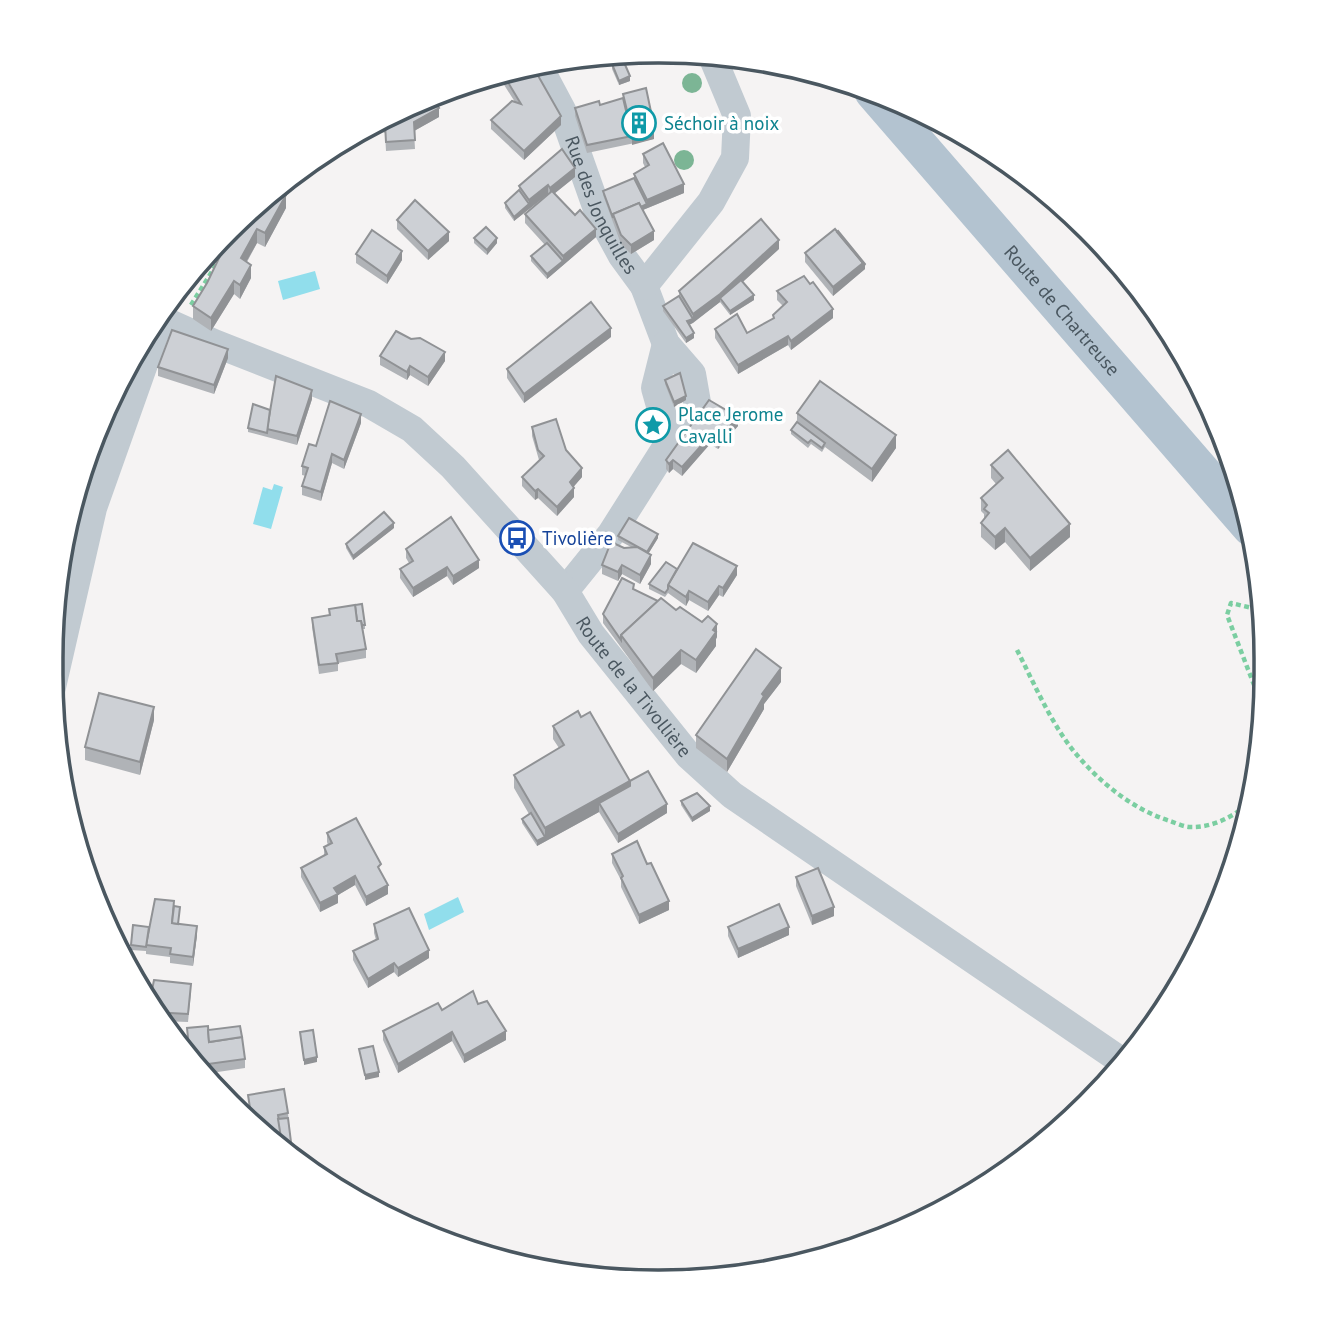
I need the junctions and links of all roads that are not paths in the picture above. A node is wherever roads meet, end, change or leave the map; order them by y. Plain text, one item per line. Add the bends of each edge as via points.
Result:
1 (716, 66) edge
2 (543, 74) edge
3 (887, 109) edge
4 (644, 286) junction
5 (167, 322) edge
6 (161, 331) edge
7 (666, 344) junction
8 (670, 441) junction
9 (1235, 510) edge
10 (565, 591) junction
11 (64, 636) edge
12 (1115, 1056) edge

1 - 4 street via 737,116 735,158 711,202
2 - 4 street, Rue des Jonquilles via 562,110 598,212
3 - 9 main road, Route de Chartreuse
4 - 7 street, Rue des Jonquilles
5 - 10 street, Route de la Tivollière via 369,404 412,429 453,467
6 - 11 street via 93,508
7 - 8 street via 655,388
7 - 8 street, Rue des Jonquilles via 692,374 699,414
8 - 10 street, Rue des Jonquilles via 611,534
10 - 12 street, Route de la Tivollière via 590,634 689,756 732,795

